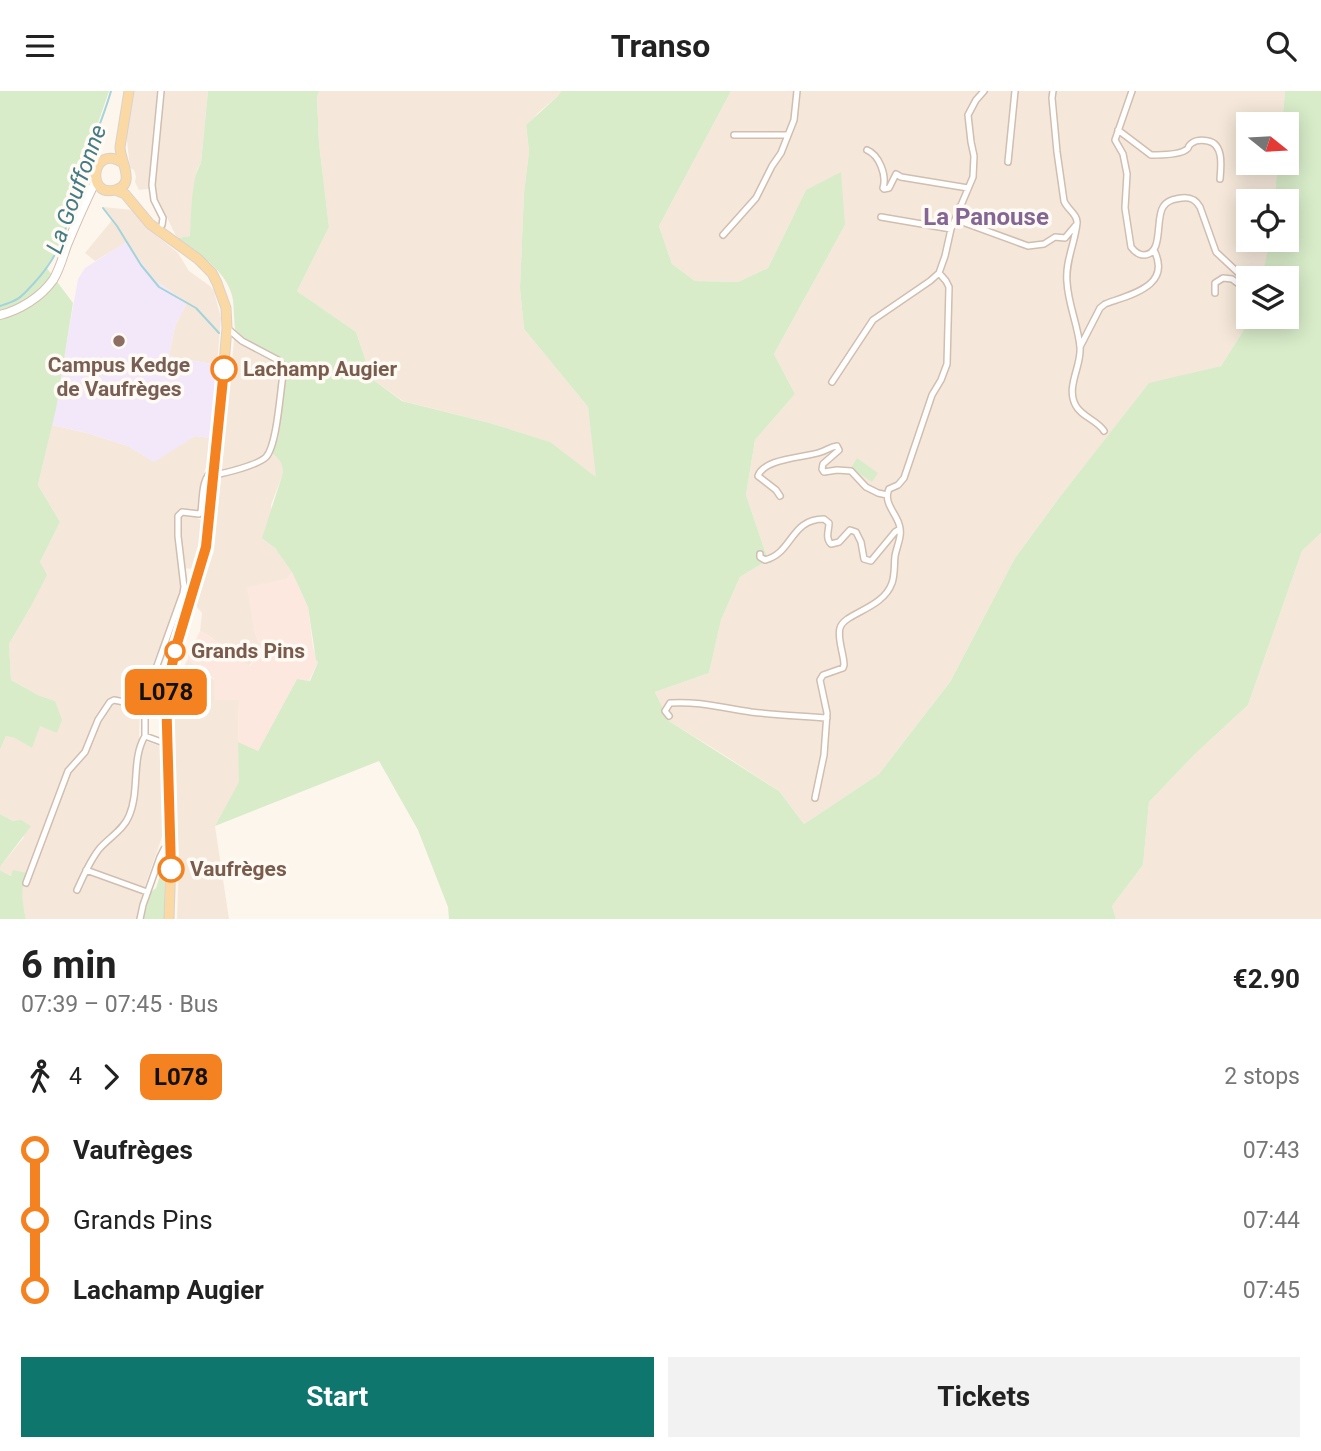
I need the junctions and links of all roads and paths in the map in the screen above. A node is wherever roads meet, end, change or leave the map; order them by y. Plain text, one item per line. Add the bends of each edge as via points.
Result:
1 (128, 91) edge
2 (161, 91) edge
3 (797, 91) edge
4 (984, 91) edge
5 (1015, 91) edge
6 (1053, 91) edge
7 (1132, 91) edge
8 (1118, 130) junction
9 (734, 135) dead end
10 (788, 135) junction
11 (867, 150) dead end
12 (110, 158) junction
13 (1008, 162) dead end
14 (122, 163) junction
15 (1220, 179) dead end
16 (96, 180) junction
17 (126, 181) junction
18 (968, 188) junction
19 (104, 189) junction
20 (115, 190) junction
21 (88, 200) junction
22 (960, 207) junction
23 (881, 217) dead end
24 (1077, 223) junction
25 (160, 227) junction
26 (951, 229) junction
27 (723, 235) dead end
28 (1154, 250) junction
29 (939, 273) junction
30 (1236, 273) edge
31 (1236, 282) edge
32 (1215, 293) dead end
33 (0, 315) edge
34 (227, 328) junction
35 (1080, 347) junction
36 (832, 382) dead end
37 (1104, 431) dead end
38 (214, 472) junction
39 (887, 495) junction
40 (780, 496) dead end
41 (900, 529) junction
42 (760, 554) dead end
43 (144, 706) junction
44 (669, 716) dead end
45 (827, 718) junction
46 (145, 736) junction
47 (167, 744) junction
48 (815, 798) dead end
49 (170, 844) junction
50 (86, 870) junction
51 (26, 883) dead end
52 (77, 890) dead end
53 (147, 892) junction
54 (140, 919) edge
55 (169, 919) edge

1 - 12 main road
1 - 14 main road
2 - 25 street via 152,185 163,218
3 - 10 street
4 - 18 street via 968,115 974,166
5 - 13 street
6 - 24 street via 1064,201
7 - 8 street
8 - 15 street via 1151,155 1182,152 1202,140 1212,142 1220,152
8 - 28 street via 1115,140 1127,174 1129,241 1141,255
9 - 10 street
10 - 27 street via 756,198
11 - 18 street via 884,174 884,189 896,174
12 - 14 main road
12 - 16 main road via 97,166
14 - 17 main road
16 - 19 main road
16 - 21 street
17 - 20 main road
17 - 25 main road
18 - 22 street
19 - 20 main road
19 - 21 street
20 - 25 main road
21 - 33 street via 52,281 33,299
22 - 24 street via 965,223 1028,246 1065,238
22 - 26 street
23 - 26 street
24 - 35 street via 1066,282
25 - 34 main road via 212,273 224,299
26 - 29 street
28 - 30 street via 1164,205 1190,198 1200,207 1216,252
28 - 35 street via 1159,259 1155,279 1100,308
29 - 36 street via 873,320
29 - 39 street via 949,288 947,364 904,478
31 - 32 street via 1223,278 1215,283
34 - 38 main road
34 - 38 street via 278,360 283,375 267,456
35 - 37 street via 1073,399 1081,413
38 - 43 street via 205,480 199,515 182,512 178,516 183,593
38 - 47 main road via 206,547 166,692
39 - 40 street via 866,487 851,471 824,471 823,464 839,450 831,446 760,470 758,476
39 - 41 street
41 - 42 street via 871,561 864,559 856,531 850,530 831,544 827,539 829,523 824,519 812,520 794,533 774,558 765,560
41 - 45 street via 891,586 878,601 842,623 839,634 844,666 821,677
43 - 46 street
43 - 51 street via 114,700 97,720 85,752 68,771
44 - 45 street via 666,707 678,702
45 - 48 street
46 - 47 street
46 - 50 street via 129,818
47 - 49 main road
49 - 53 street
49 - 55 main road
50 - 52 street
50 - 53 street
53 - 54 street

